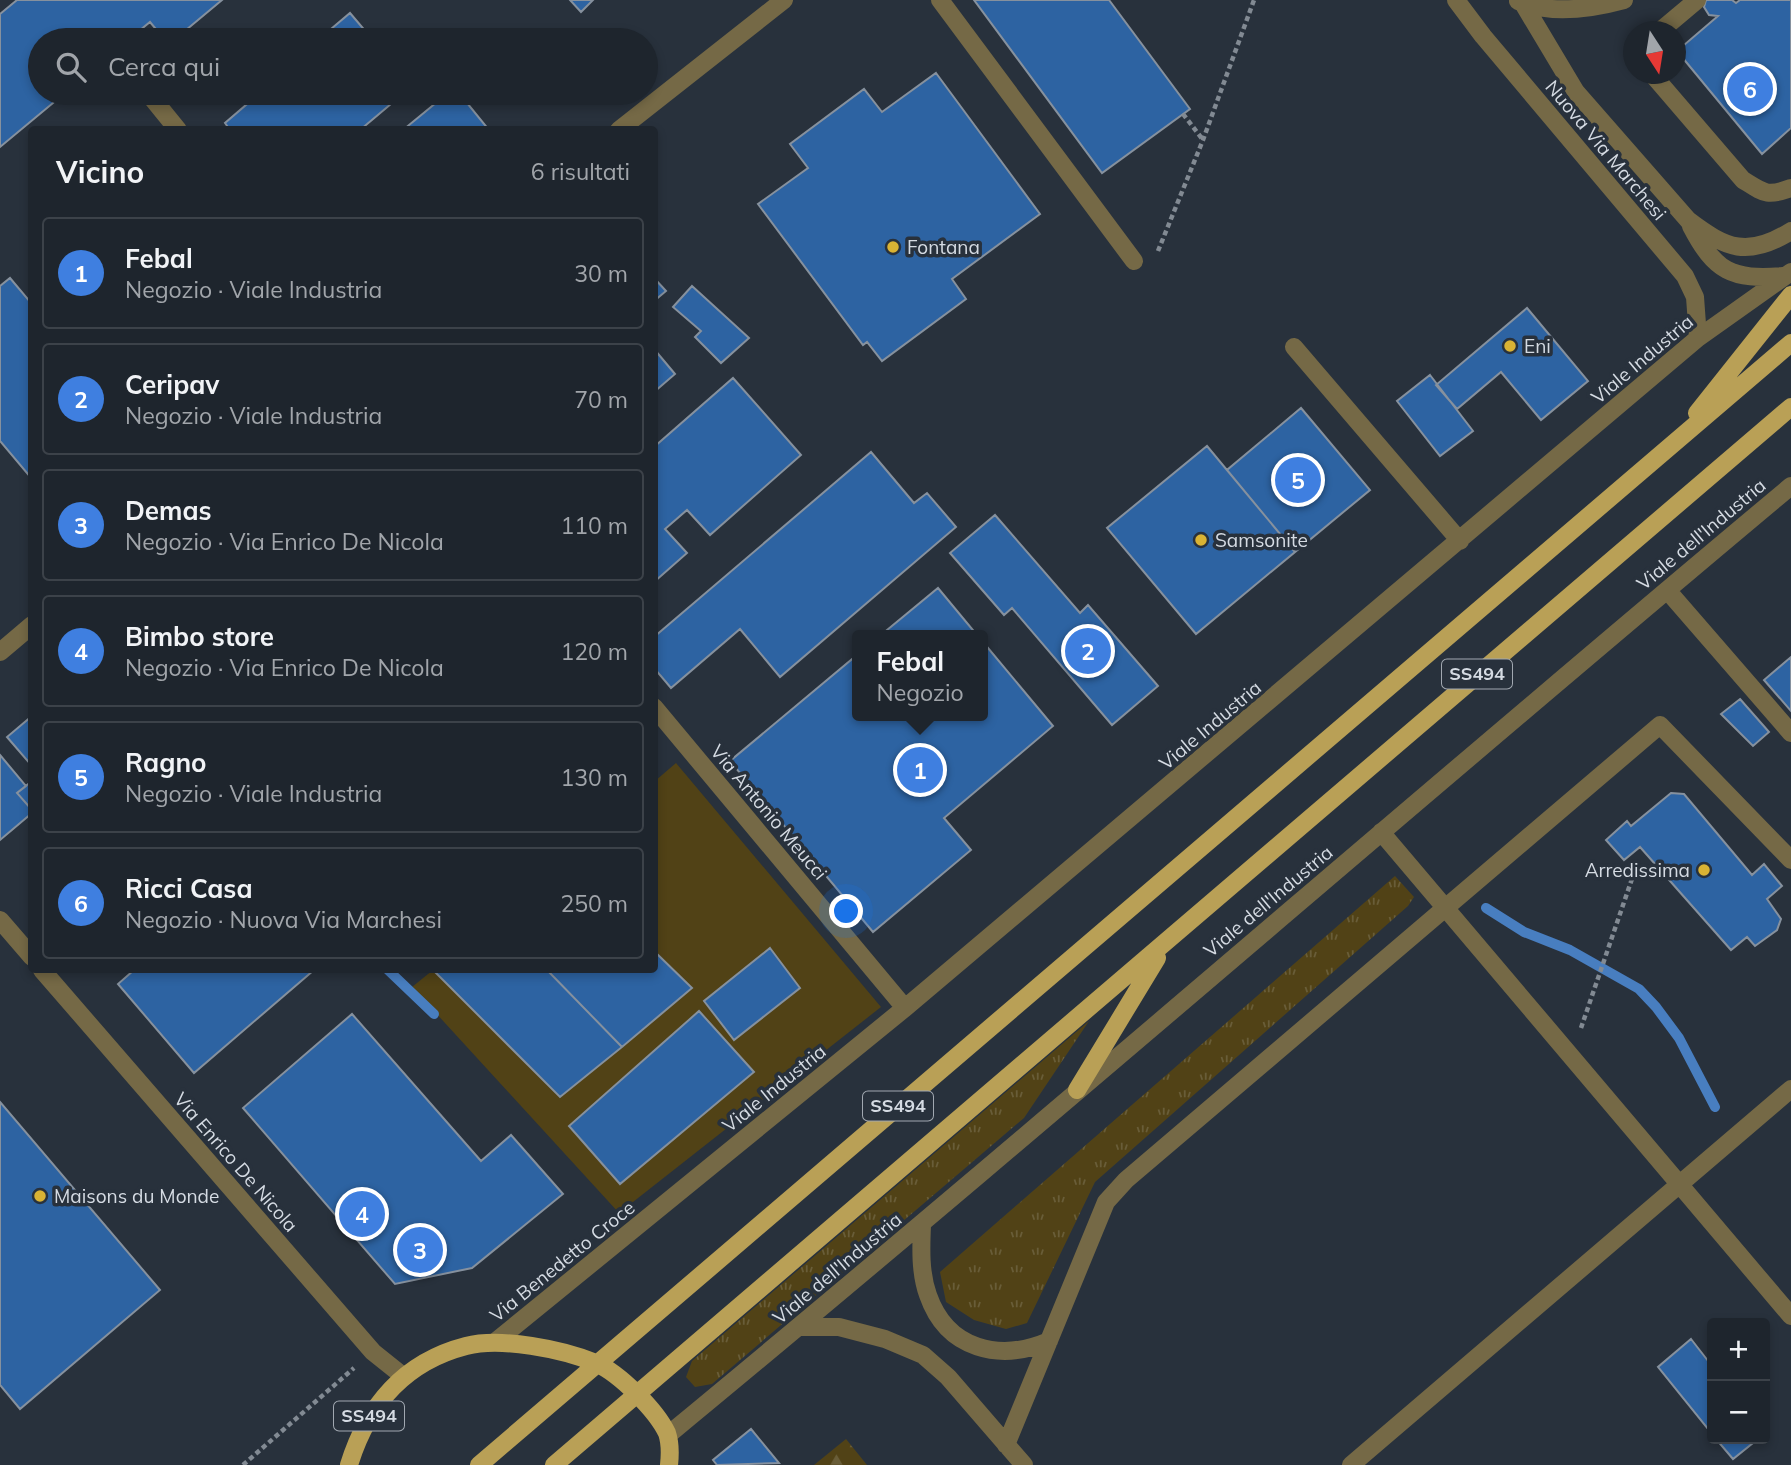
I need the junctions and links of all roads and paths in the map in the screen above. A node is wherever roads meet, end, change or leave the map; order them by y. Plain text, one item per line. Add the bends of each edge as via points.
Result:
1 (784, 0) edge
2 (940, 0) edge
3 (1254, 0) edge
4 (1456, 0) edge
5 (1624, 0) edge
6 (1698, 0) edge
7 (1519, 1) edge
8 (1672, 21) edge
9 (1661, 84) edge
10 (658, 99) edge
11 (158, 105) edge
12 (651, 105) edge
13 (1183, 114) dead end
14 (175, 126) edge
15 (624, 126) edge
16 (1203, 140) junction
17 (1791, 188) edge
18 (1688, 220) junction
19 (1791, 231) edge
20 (1157, 254) dead end
21 (1134, 261) dead end
22 (1788, 274) edge
23 (1791, 295) edge
24 (1698, 338) junction
25 (1791, 343) edge
26 (1294, 347) dead end
27 (1791, 407) edge
28 (1672, 445) junction
29 (1791, 486) edge
30 (1460, 541) junction
31 (1667, 590) junction
32 (28, 628) edge
33 (0, 652) edge
34 (658, 712) edge
35 (1791, 733) edge
36 (1381, 832) junction
37 (1791, 860) edge
38 (1635, 870) dead end
39 (1445, 909) junction
40 (0, 920) edge
41 (1166, 943) junction
42 (28, 952) edge
43 (46, 973) edge
44 (1592, 997) dead end
45 (905, 1008) junction
46 (1791, 1089) edge
47 (1077, 1090) junction
48 (1679, 1185) junction
49 (656, 1212) joint
50 (922, 1225) junction
51 (1791, 1316) edge
52 (799, 1327) junction
53 (1049, 1341) junction
54 (495, 1342) junction
55 (373, 1352) junction
56 (597, 1364) junction
57 (403, 1376) junction
58 (637, 1394) junction
59 (668, 1435) junction
60 (1006, 1445) junction
61 (243, 1465) edge
62 (348, 1465) edge
63 (478, 1465) edge
64 (554, 1465) edge
65 (669, 1465) edge
66 (1024, 1465) edge
67 (1351, 1465) edge

1 - 10 street
2 - 21 street
3 - 16 path
4 - 24 street, Nuova Via Marchesi via 1685,276 1695,297
5 - 7 street via 1550,9
6 - 8 street
7 - 18 street, Nuova Via Marchesi via 1576,92
9 - 17 street via 1743,180 1774,195
11 - 14 street
12 - 15 street
13 - 16 path
16 - 20 path
18 - 19 street, Nuova Via Marchesi via 1707,235 1737,248 1765,246
18 - 22 street via 1703,249 1726,270 1743,276
22 - 24 street, Viale Industria
23 - 28 main road
24 - 30 street, Viale Industria
25 - 28 main road, SS494
26 - 30 street
27 - 41 main road, SS494
28 - 56 main road, SS494
29 - 31 street, Viale dell'Industria
30 - 45 street, Viale Industria
31 - 35 street
31 - 36 street, Viale dell'Industria
32 - 33 street
34 - 45 street, Via Antonio Meucci
36 - 39 street
36 - 47 street, Viale dell'Industria
37 - 39 street via 1660,725
38 - 44 path
39 - 48 street
39 - 53 street via 1106,1202
40 - 42 street
41 - 47 main road
41 - 58 main road, SS494
43 - 55 street, Via Enrico De Nicola
45 - 49 street, Viale Industria
46 - 48 street
47 - 50 street, Viale dell'Industria
48 - 51 street
48 - 67 street
49 - 54 street, Via Benedetto Croce
50 - 52 street, Viale dell'Industria
50 - 53 street via 920,1254 928,1296 939,1318 956,1335 974,1347 1011,1352
52 - 59 street, Viale dell'Industria
52 - 60 street via 839,1327 923,1355
53 - 60 street
54 - 56 main road, SS494 via 519,1343
54 - 57 main road, SS494 via 440,1354
55 - 57 street, Via Enrico De Nicola
55 - 61 path
56 - 58 main road, SS494
56 - 63 main road, SS494
57 - 62 main road, SS494 via 372,1410
58 - 59 main road, SS494
58 - 64 main road, SS494
59 - 65 main road
60 - 66 street

